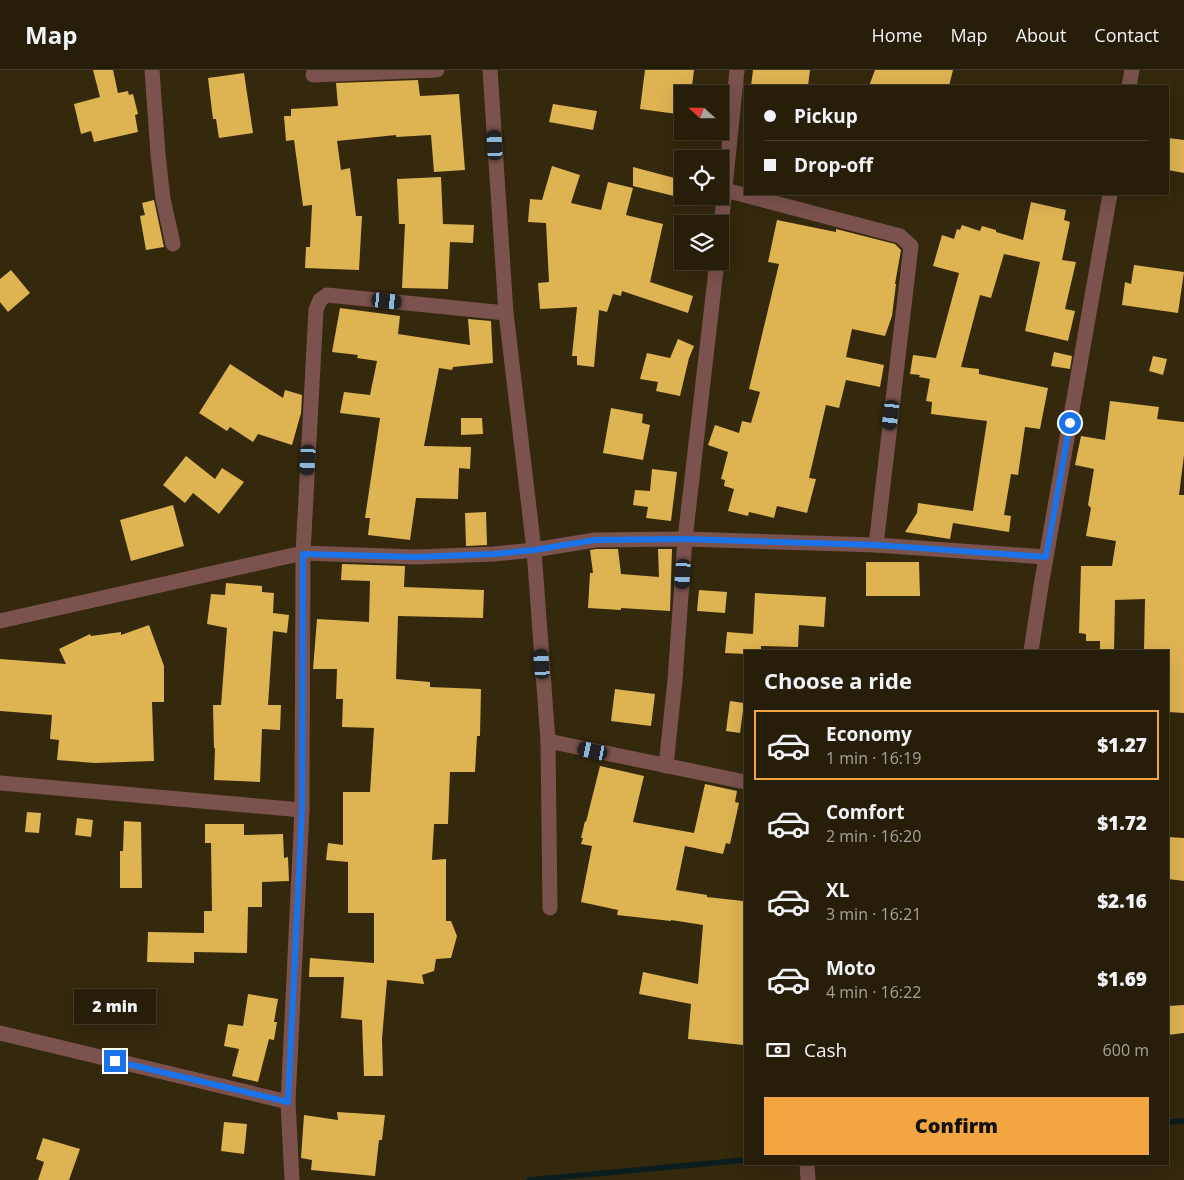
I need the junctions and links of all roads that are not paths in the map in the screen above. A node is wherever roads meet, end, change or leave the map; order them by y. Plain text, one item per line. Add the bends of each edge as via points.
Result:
1 (152, 70) edge
2 (437, 70) edge
3 (490, 70) edge
4 (737, 70) edge
5 (1132, 70) edge
6 (313, 75) dead end
7 (1129, 85) edge
8 (729, 150) edge
9 (729, 191) edge
10 (744, 195) edge
11 (744, 195) edge
12 (1110, 195) edge
13 (173, 244) dead end
14 (716, 270) edge
15 (506, 313) junction
16 (685, 539) junction
17 (876, 545) junction
18 (534, 550) junction
19 (303, 554) junction
20 (1046, 557) junction
21 (0, 621) edge
22 (1031, 650) edge
23 (548, 741) junction
24 (666, 766) junction
25 (744, 782) edge
26 (0, 784) edge
27 (302, 810) junction
28 (550, 908) dead end
29 (0, 1033) edge
30 (288, 1102) junction
31 (807, 1165) edge
32 (292, 1180) edge
33 (808, 1180) edge

1 - 13 street via 162,190
2 - 6 street
3 - 15 street
4 - 8 street
5 - 7 street
9 - 11 street
10 - 17 street via 900,236 911,246
12 - 20 street
14 - 16 street
15 - 18 street
15 - 19 street via 327,295 320,300 316,310
16 - 17 street
16 - 18 street via 595,540
16 - 24 street
17 - 20 street
18 - 19 street via 416,557
18 - 23 street
19 - 21 street
19 - 27 street
20 - 22 street
23 - 24 street
23 - 28 street
24 - 25 street
26 - 27 street
27 - 30 street
29 - 30 street
30 - 32 street
31 - 33 street

